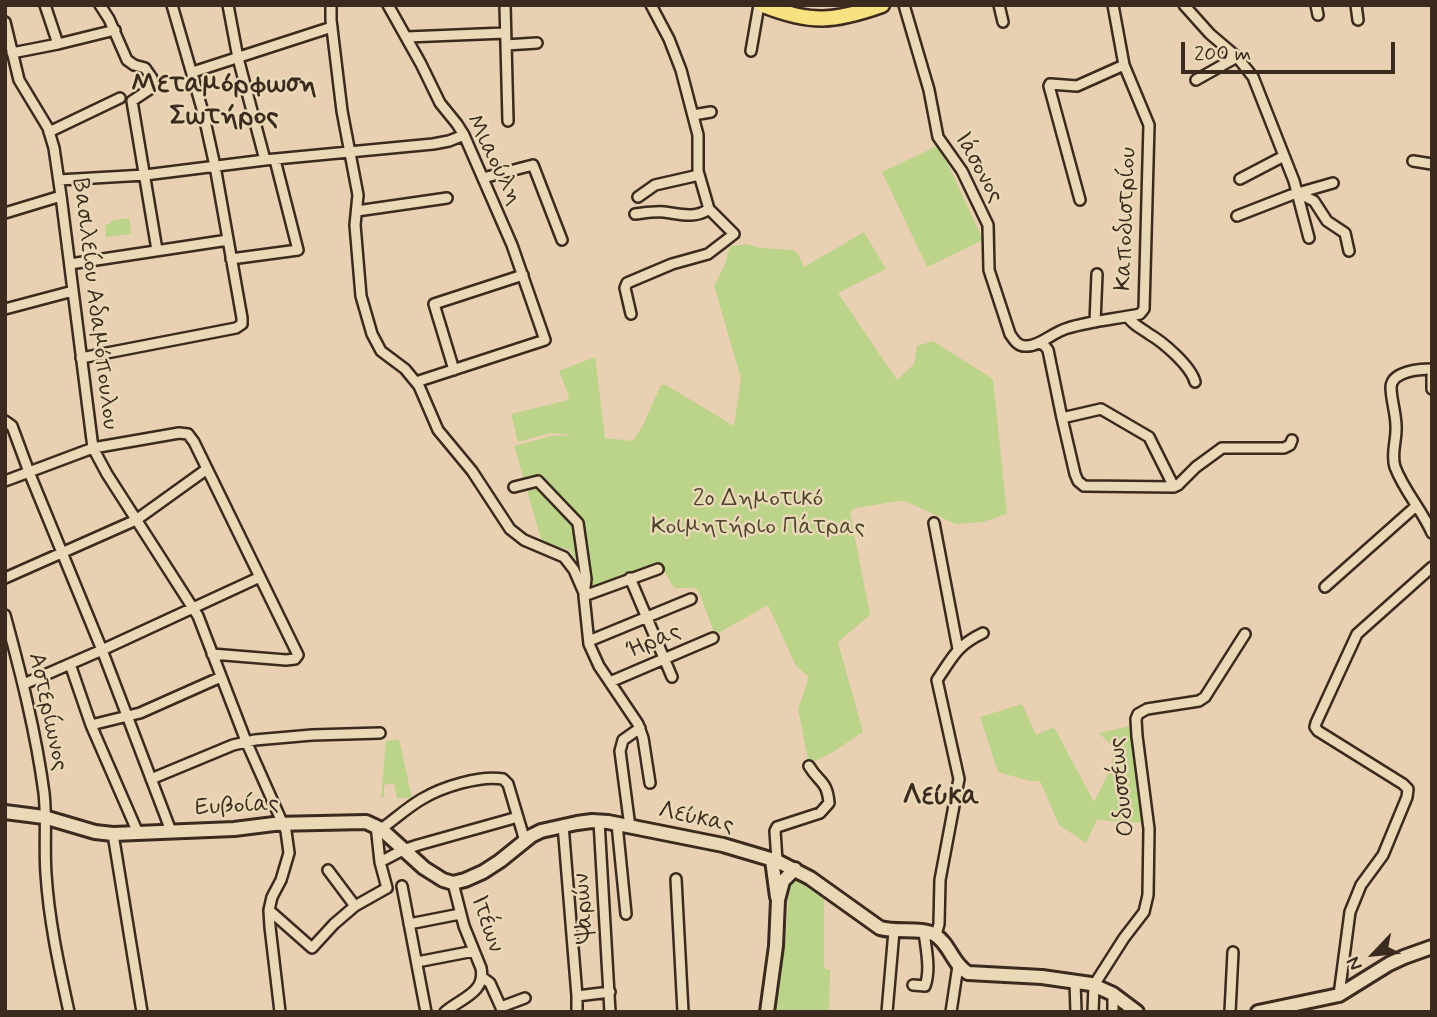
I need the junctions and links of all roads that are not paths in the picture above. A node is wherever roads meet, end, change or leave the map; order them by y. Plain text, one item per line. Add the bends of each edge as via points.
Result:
1 (45, 5) edge
2 (100, 5) edge
3 (172, 5) edge
4 (228, 5) edge
5 (331, 5) edge
6 (388, 5) edge
7 (505, 5) edge
8 (651, 5) edge
9 (761, 5) edge
10 (882, 5) edge
11 (905, 5) edge
12 (999, 5) edge
13 (1113, 5) edge
14 (1184, 5) edge
15 (1356, 5) edge
16 (866, 8) edge
17 (1358, 20) dead end
18 (5, 22) edge
19 (1003, 22) dead end
20 (332, 27) junction
21 (115, 30) junction
22 (505, 33) junction
23 (407, 37) junction
24 (537, 43) dead end
25 (58, 44) junction
26 (506, 45) junction
27 (751, 51) dead end
28 (12, 53) junction
29 (1237, 57) junction
30 (237, 58) junction
31 (1124, 65) junction
32 (193, 72) junction
33 (1196, 80) dead end
34 (120, 98) dead end
35 (711, 112) dead end
36 (692, 115) junction
37 (508, 121) dead end
38 (49, 132) junction
39 (464, 135) junction
40 (349, 153) junction
41 (1284, 156) junction
42 (270, 160) junction
43 (1413, 161) dead end
44 (1432, 164) edge
45 (215, 166) junction
46 (145, 175) junction
47 (699, 175) junction
48 (483, 178) junction
49 (1240, 179) dead end
50 (59, 180) junction
51 (1334, 183) dead end
52 (1298, 193) junction
53 (61, 196) junction
54 (638, 197) dead end
55 (447, 198) dead end
56 (1080, 200) dead end
57 (709, 209) junction
58 (357, 211) junction
59 (5, 213) edge
60 (635, 214) dead end
61 (1237, 216) dead end
62 (1309, 238) dead end
63 (228, 240) junction
64 (562, 240) dead end
65 (157, 250) junction
66 (1349, 251) dead end
67 (231, 259) junction
68 (70, 264) junction
69 (1097, 274) dead end
70 (523, 275) junction
71 (73, 291) junction
72 (5, 309) edge
73 (631, 313) dead end
74 (1128, 317) junction
75 (1095, 322) junction
76 (1038, 343) junction
77 (1021, 346) joint
78 (81, 358) junction
79 (1432, 369) edge
80 (454, 370) junction
81 (1432, 376) edge
82 (416, 382) junction
83 (1195, 382) dead end
84 (1432, 389) edge
85 (1062, 418) junction
86 (5, 421) edge
87 (1292, 440) dead end
88 (93, 448) junction
89 (207, 469) junction
90 (29, 472) junction
91 (5, 481) edge
92 (1174, 486) junction
93 (514, 487) dead end
94 (1415, 507) junction
95 (136, 520) junction
96 (934, 523) dead end
97 (1432, 533) edge
98 (63, 553) junction
99 (1432, 567) edge
100 (658, 569) dead end
101 (260, 577) junction
102 (5, 578) edge
103 (630, 578) junction
104 (1325, 587) dead end
105 (584, 595) junction
106 (691, 599) dead end
107 (194, 608) junction
108 (5, 615) edge
109 (646, 617) junction
110 (983, 634) dead end
111 (1245, 634) dead end
112 (713, 638) dead end
113 (589, 641) junction
114 (958, 649) junction
115 (102, 650) junction
116 (212, 654) junction
117 (664, 658) junction
118 (69, 664) junction
119 (221, 677) junction
120 (672, 677) dead end
121 (610, 682) junction
122 (24, 684) junction
123 (128, 716) junction
124 (91, 725) junction
125 (640, 728) junction
126 (380, 733) dead end
127 (247, 741) junction
128 (809, 766) dead end
129 (151, 779) junction
130 (650, 783) dead end
131 (5, 812) edge
132 (44, 817) junction
133 (518, 817) junction
134 (599, 821) junction
135 (283, 824) junction
136 (563, 825) junction
137 (623, 825) junction
138 (378, 827) junction
139 (171, 831) junction
140 (138, 833) junction
141 (113, 834) junction
142 (525, 841) junction
143 (403, 850) junction
144 (774, 861) junction
145 (380, 862) junction
146 (795, 869) junction
147 (328, 870) dead end
148 (676, 879) dead end
149 (453, 883) junction
150 (402, 886) dead end
151 (778, 900) junction
152 (355, 906) junction
153 (269, 910) junction
154 (460, 914) junction
155 (625, 914) dead end
156 (409, 924) junction
157 (894, 931) junction
158 (930, 934) junction
159 (1432, 947) edge
160 (474, 951) junction
161 (1233, 952) dead end
162 (416, 962) junction
163 (958, 966) junction
164 (482, 977) junction
165 (1075, 981) junction
166 (913, 985) dead end
167 (1094, 985) junction
168 (610, 992) junction
169 (1113, 994) junction
170 (1339, 995) junction
171 (577, 996) junction
172 (525, 998) dead end
173 (1298, 1008) edge
174 (502, 1009) edge
175 (449, 1010) edge
176 (69, 1012) edge
177 (142, 1012) edge
178 (280, 1012) edge
179 (426, 1012) edge
180 (577, 1012) edge
181 (610, 1012) edge
182 (683, 1012) edge
183 (767, 1012) edge
184 (887, 1012) edge
185 (951, 1012) edge
186 (1076, 1012) edge
187 (1093, 1012) edge
188 (1113, 1012) edge
189 (1137, 1012) edge
190 (1230, 1012) edge
191 (1258, 1012) edge

1 - 25 street
2 - 21 street
3 - 32 street
4 - 30 street
5 - 20 street
6 - 23 street, Μιαούλη
7 - 22 street
8 - 36 street via 681,70
9 - 16 main road via 814,19 838,18
9 - 27 street
10 - 16 main road
11 - 77 street, Ιάσονος via 938,137 962,171 988,225 989,270 1010,334
12 - 19 street
13 - 31 street, Καποδιστρίου
14 - 29 street
15 - 17 street
18 - 28 street, Βασιλείου Αδαμόπουλου
20 - 30 street
20 - 40 street
21 - 25 street
21 - 46 street via 127,60 145,68 153,81 153,87 132,101
22 - 23 street
22 - 26 street
23 - 39 street, Μιαούλη via 440,103
24 - 26 street
25 - 28 street
26 - 37 street
28 - 38 street, Βασιλείου Αδαμόπουλου via 21,84
29 - 33 street
29 - 41 street via 1255,80
30 - 32 street
30 - 42 street
31 - 56 street via 1077,86 1049,86
31 - 74 street, Καποδιστρίου via 1149,130 1144,309
32 - 45 street
34 - 38 street
35 - 36 street
36 - 47 street via 698,135
38 - 50 street, Βασιλείου Αδαμόπουλου
39 - 40 street via 433,145
39 - 48 street, Μιαούλη
40 - 42 street
40 - 58 street
41 - 49 street
41 - 52 street
42 - 45 street
42 - 67 street via 298,250
43 - 44 street
45 - 46 street
45 - 63 street
46 - 50 street
46 - 65 street
47 - 54 street via 655,185
47 - 57 street
48 - 64 street via 533,164
48 - 70 street, Μιαούλη
50 - 53 street, Βασιλείου Αδαμόπουλου
51 - 52 street
52 - 61 street
52 - 62 street
52 - 66 street via 1314,201 1327,221 1345,233
53 - 59 street
53 - 68 street, Βασιλείου Αδαμόπουλου
55 - 58 street
57 - 60 street via 701,214
57 - 73 street via 734,234 708,254 627,283
58 - 82 street via 361,296 372,334 381,351
63 - 65 street
63 - 67 street
65 - 68 street
67 - 78 street via 242,318 239,326
68 - 71 street, Βασιλείου Αδαμόπουλου
69 - 75 street
70 - 80 street via 434,304
70 - 80 street, Μιαούλη via 545,340
71 - 72 street
71 - 78 street, Βασιλείου Αδαμόπουλου
74 - 75 street, Καποδιστρίου
74 - 83 street via 1187,367
75 - 76 street, Καποδιστρίου via 1056,332
76 - 77 street, Καποδιστρίου
76 - 85 street via 1048,350
78 - 88 street, Βασιλείου Αδαμόπουλου
79 - 94 street via 1406,373 1391,387 1394,462
80 - 82 street
81 - 84 street
82 - 105 street via 438,430 510,529 566,559
85 - 92 street via 1101,409 1149,437
85 - 92 street via 1075,474 1084,486
86 - 90 street via 12,426
87 - 92 street via 1284,448 1222,447
88 - 89 street via 187,433
88 - 90 street
88 - 95 street, Βασιλείου Αδαμόπουλου
89 - 95 street
89 - 101 street
90 - 91 street
90 - 98 street
93 - 105 street via 538,481 578,523
94 - 97 street
94 - 104 street
95 - 98 street
95 - 107 street, Βασιλείου Αδαμόπουλου
96 - 114 street
98 - 102 street
98 - 115 street
99 - 170 street via 1357,634 1315,727 1408,789 1383,855 1361,885 1350,912
100 - 103 street
101 - 107 street
101 - 116 street via 297,657
103 - 105 street
103 - 109 street
105 - 113 street
106 - 109 street
107 - 115 street
107 - 116 street, Βασιλείου Αδαμόπουλου
108 - 122 street, Αστερίωνος
109 - 113 street
109 - 117 street
110 - 114 street
111 - 167 street, Οδυσσέως via 1205,697 1138,714 1149,829 1148,895 1144,912
112 - 117 street, Ήρας
113 - 121 street
114 - 158 street via 937,680 959,779 940,880 939,924
115 - 118 street
115 - 123 street
116 - 119 street, Βασιλείου Αδαμόπουλου
117 - 120 street
117 - 121 street, Ήρας
118 - 122 street
118 - 124 street
119 - 123 street
119 - 127 street, Βασιλείου Αδαμόπουλου
121 - 125 street
122 - 132 street, Αστερίωνος via 38,753
123 - 124 street
123 - 129 street
124 - 140 street
125 - 130 street
125 - 137 street via 621,745
126 - 127 street
127 - 129 street
127 - 135 street, Βασιλείου Αδαμόπουλου
128 - 144 street via 826,785 829,803 820,813 778,827
129 - 139 street
131 - 132 main road, Ευβοίας
132 - 141 main road, Ευβοίας
132 - 176 street, Αστερίωνος via 51,928
133 - 138 street via 508,784 489,778 428,796
133 - 142 street
133 - 143 street
134 - 136 main road, Λεύκας
134 - 137 main road, Λεύκας
134 - 168 street, Ψαρών
135 - 138 main road, Ευβοίας via 357,822
135 - 139 main road, Ευβοίας
135 - 153 street, Βασιλείου Αδαμόπουλου via 289,853
136 - 142 main road, Λεύκας
136 - 171 street
137 - 144 main road, Λεύκας via 723,845
137 - 155 street
138 - 143 main road
138 - 145 street
139 - 140 main road, Ευβοίας
140 - 141 main road, Ευβοίας
141 - 177 street
142 - 149 main road, Λεύκας via 483,872
143 - 145 street
143 - 149 main road via 433,874
144 - 146 main road, Λεύκας
144 - 151 main road
145 - 152 street via 387,888
146 - 151 main road via 783,881
146 - 157 main road, Λεύκας via 871,923
147 - 152 street
148 - 182 street
149 - 154 street, Ιτέων
150 - 156 street
151 - 183 main road
152 - 153 street via 312,947
153 - 178 street, Βασιλείου Αδαμόπουλου
154 - 156 street
154 - 160 street, Ιτέων
156 - 162 street
157 - 158 main road
157 - 184 street
158 - 163 main road via 942,941
158 - 166 street via 927,982
159 - 170 main road via 1389,964
160 - 162 street
160 - 164 street, Ιτέων
161 - 190 street
162 - 179 street
163 - 165 main road via 971,974
163 - 185 street
164 - 174 street, Ιτέων via 491,983
164 - 175 street, Ιτέων via 476,990
165 - 167 main road
165 - 186 street
167 - 169 main road
167 - 187 street
168 - 171 street
168 - 181 street, Ψαρών
169 - 188 street
169 - 189 main road
170 - 173 main road
171 - 180 street
172 - 174 street
173 - 191 main road

